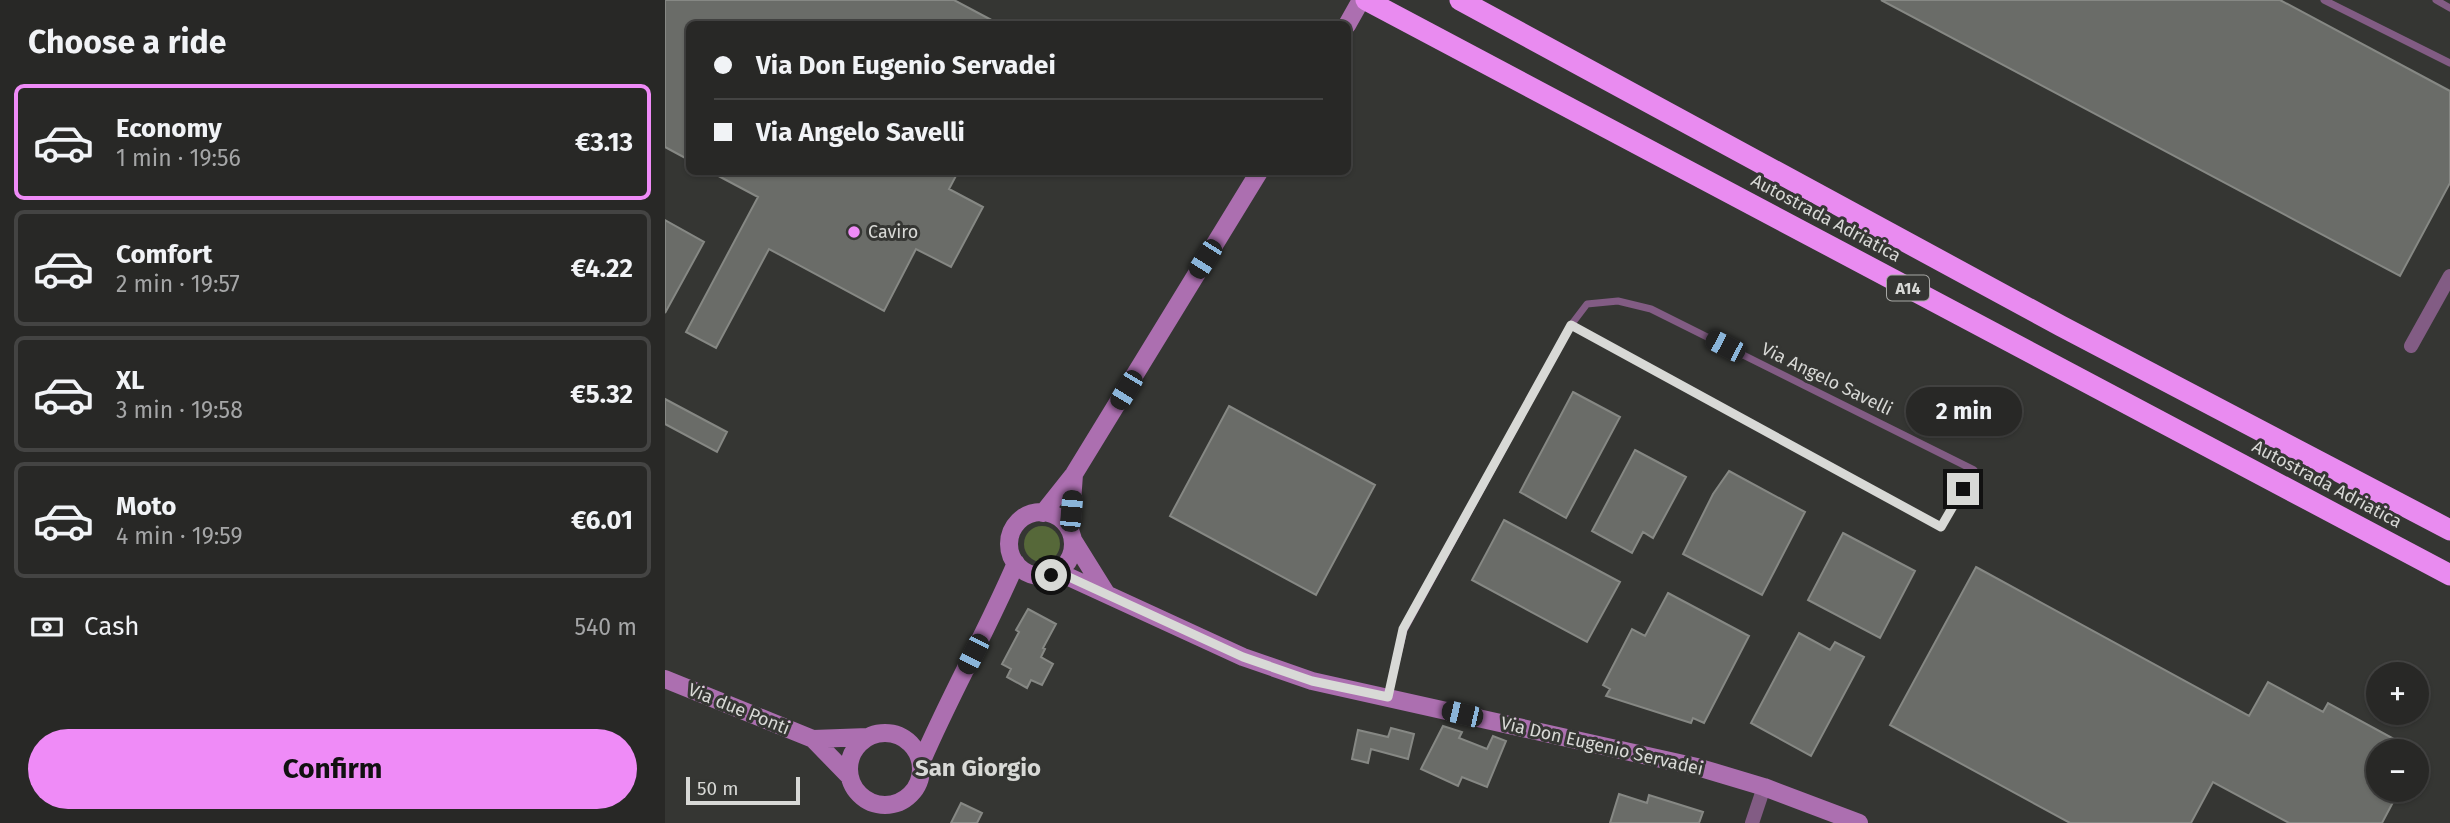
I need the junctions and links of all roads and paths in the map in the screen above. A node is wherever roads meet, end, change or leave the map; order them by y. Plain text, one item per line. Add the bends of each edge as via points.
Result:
1 (1364, 0) edge
2 (1460, 0) edge
3 (2324, 0) edge
4 (2436, 0) edge
5 (2450, 8) edge
6 (1350, 21) edge
7 (2450, 63) edge
8 (1257, 175) edge
9 (2450, 276) edge
10 (1571, 325) junction
11 (2411, 346) dead end
12 (1074, 474) junction
13 (1043, 513) junction
14 (2450, 530) edge
15 (1071, 535) junction
16 (1016, 563) junction
17 (1058, 572) junction
18 (2450, 575) edge
19 (1036, 576) junction
20 (1106, 593) junction
21 (998, 605) junction
22 (665, 679) edge
23 (1388, 697) junction
24 (936, 729) junction
25 (868, 737) junction
26 (903, 738) junction
27 (813, 739) junction
28 (921, 763) junction
29 (849, 776) junction
30 (1764, 787) junction
31 (900, 803) junction
32 (874, 804) junction
33 (881, 823) edge
34 (888, 823) edge
35 (1752, 823) edge
36 (1859, 823) edge

1 - 6 street
1 - 18 highway, Autostrada Adriatica / A14
2 - 14 highway, Autostrada Adriatica / A14 via 2061,326
3 - 7 lane
4 - 5 lane
8 - 12 street
9 - 11 street
10 - 10 lane, Via Angelo Savelli via 1941,527 1974,470 1651,309 1618,301 1587,304
10 - 23 lane, Via Angelo Savelli via 1403,629
12 - 13 street
12 - 15 street
13 - 15 street via 1059,518
13 - 16 street via 1016,525 1009,544
15 - 17 street via 1070,558
15 - 20 street
16 - 19 street
16 - 21 street
17 - 19 street
17 - 20 street, Via Don Eugenio Servadei
19 - 21 street
20 - 23 street, Via Don Eugenio Servadei via 1243,657 1312,681
21 - 24 street
22 - 27 street, Via due Ponti
23 - 30 street, Via Don Eugenio Servadei via 1697,767
24 - 26 street
24 - 28 street
25 - 26 street via 879,733
25 - 27 street, Via due Ponti
25 - 29 street via 852,753
26 - 28 street
27 - 29 street, Via due Ponti
28 - 31 street via 917,786
29 - 32 street via 857,793
30 - 35 street
30 - 36 street, Via Don Eugenio Servadei
31 - 32 street
31 - 34 street
32 - 33 street

